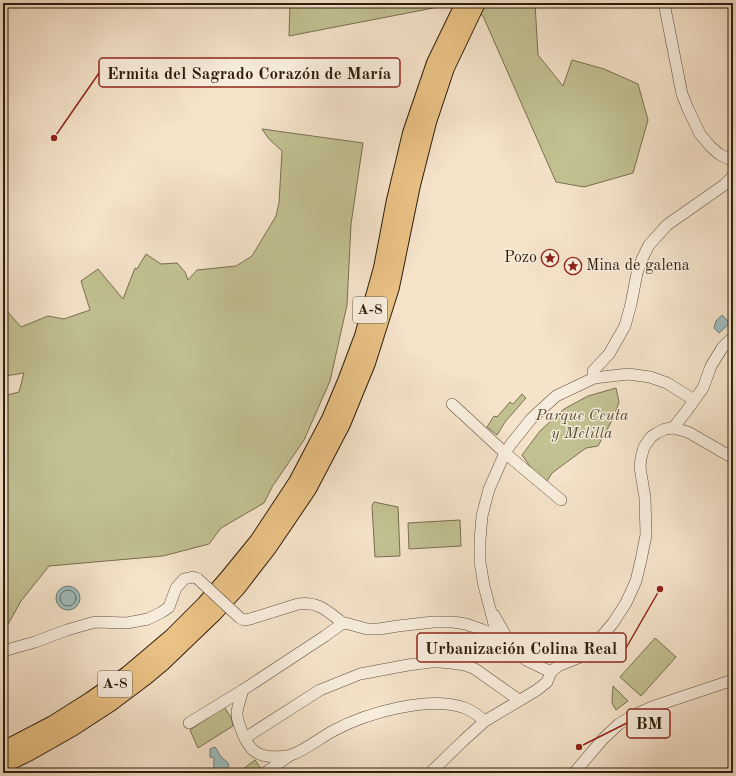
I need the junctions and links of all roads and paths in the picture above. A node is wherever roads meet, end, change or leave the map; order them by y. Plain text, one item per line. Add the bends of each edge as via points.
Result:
1 (464, 3) edge
2 (477, 3) edge
3 (664, 3) edge
4 (733, 161) edge
5 (733, 176) edge
6 (733, 337) edge
7 (594, 378) junction
8 (694, 400) junction
9 (452, 404) dead end
10 (673, 428) junction
11 (505, 453) junction
12 (733, 458) edge
13 (561, 500) dead end
14 (490, 607) junction
15 (343, 623) junction
16 (492, 634) junction
17 (513, 649) junction
18 (3, 651) edge
19 (551, 672) junction
20 (732, 682) edge
21 (243, 690) junction
22 (519, 700) junction
23 (485, 721) junction
24 (189, 723) dead end
25 (245, 738) junction
26 (3, 750) edge
27 (292, 754) junction
28 (3, 765) edge
29 (264, 773) edge
30 (430, 773) edge
31 (574, 773) edge

1 - 26 highway, A-8 via 434,63 411,133 382,268 363,336 330,419 297,482 258,541 205,604 173,636 127,675 91,700 53,724
2 - 28 highway, A-8 via 446,68 428,122 390,287 367,363 342,424 308,489 237,588 163,662 109,704 72,728
3 - 4 street via 682,94 688,109 700,134 710,146
5 - 7 street via 667,225 649,245 637,274 625,326 609,354 593,371
6 - 8 street via 722,348 711,366 703,388
7 - 8 street via 628,374 650,377 667,383
7 - 11 street via 556,396 531,419
8 - 10 street
9 - 11 street
10 - 12 street via 688,432
10 - 19 street via 665,429 651,437 644,447 641,458 646,535 636,581 626,603 590,650
11 - 13 street
11 - 14 street via 489,489 482,516 480,562
14 - 16 street via 494,624
14 - 17 street
15 - 16 street via 378,629 426,622 449,622 466,624
15 - 18 street, bridge via 324,608 306,603 244,620 193,577 184,579 176,588 169,607 148,619 127,623 95,622
15 - 21 street
16 - 17 street
17 - 19 street via 526,660
19 - 22 street via 547,682
20 - 31 street via 652,707 632,716 603,739
21 - 24 street
21 - 25 street via 237,714
22 - 23 street
22 - 25 street via 475,669 465,665 435,662 408,665 360,674 320,690
23 - 27 street via 464,708 446,704 432,703 394,709 345,725
23 - 30 street
25 - 27 street via 252,750 263,755 277,757
27 - 29 street

